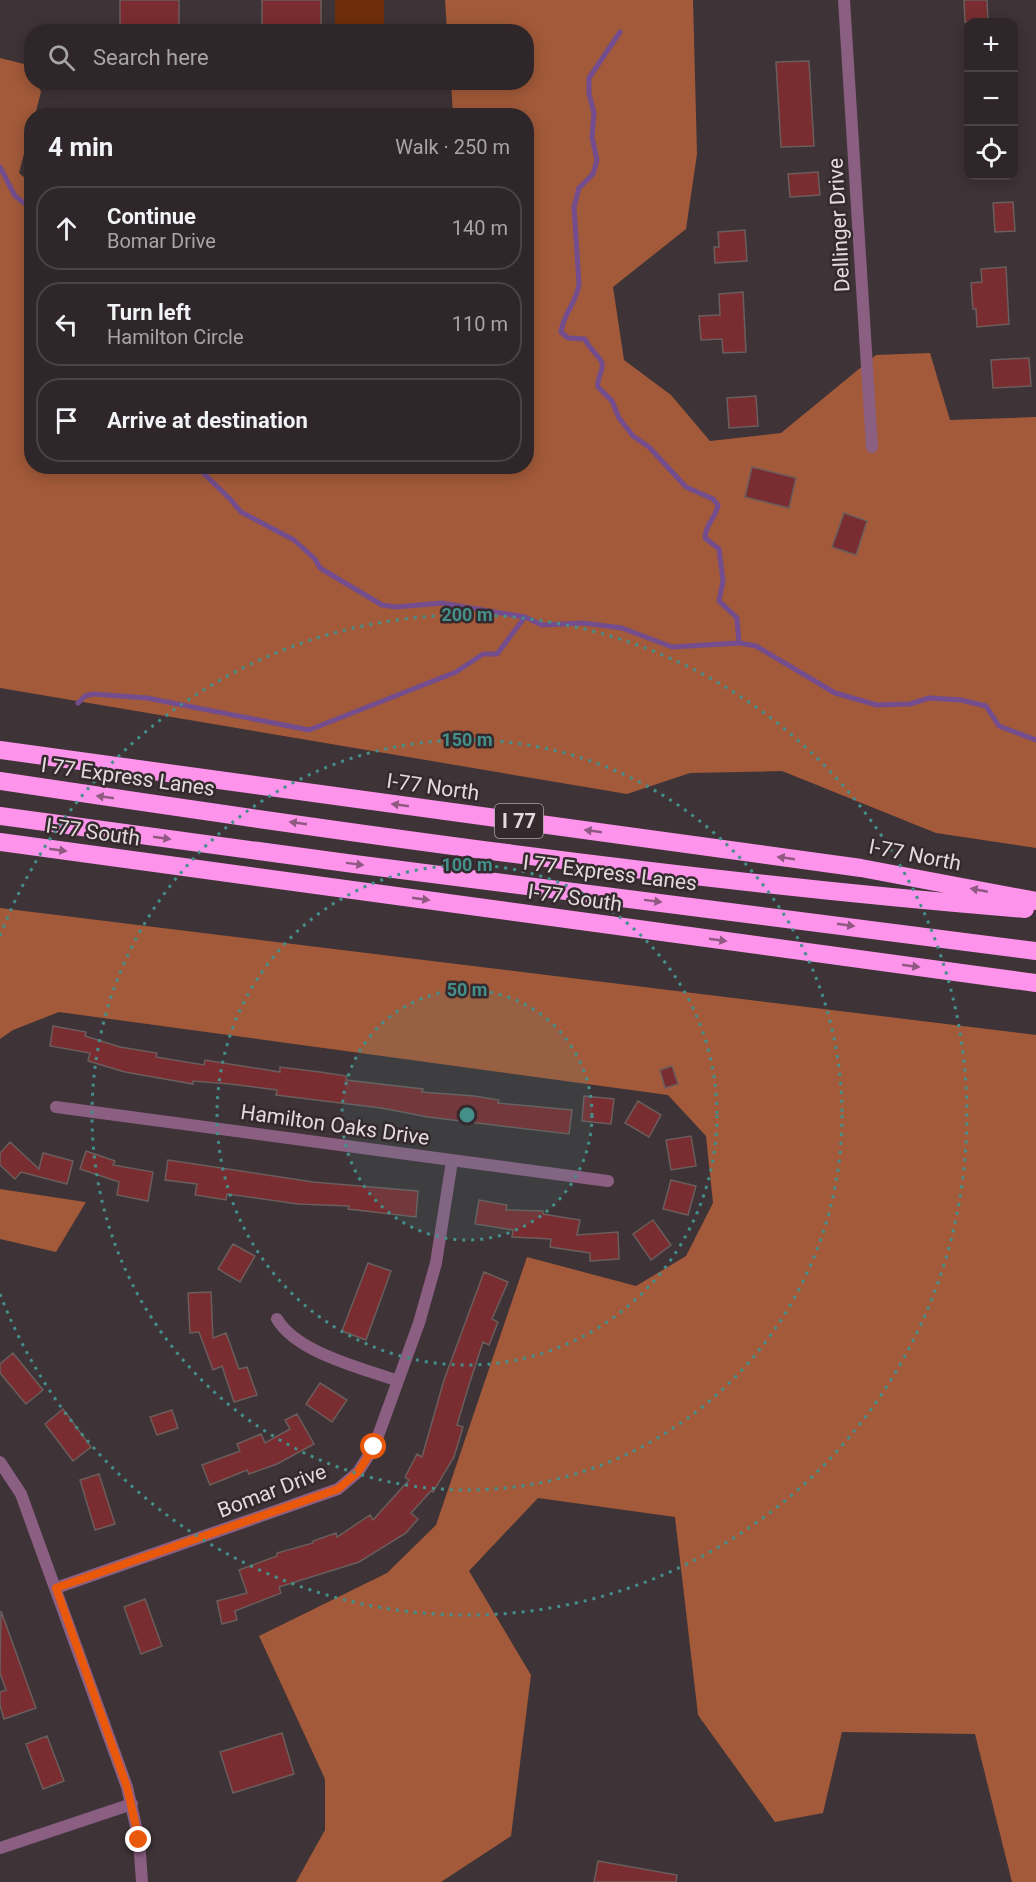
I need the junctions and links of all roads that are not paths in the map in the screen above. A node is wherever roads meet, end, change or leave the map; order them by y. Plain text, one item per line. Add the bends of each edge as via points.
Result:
1 (844, 0) edge
2 (872, 447) dead end
3 (0, 750) edge
4 (0, 781) edge
5 (0, 816) edge
6 (0, 842) edge
7 (1036, 901) edge
8 (1036, 910) edge
9 (1036, 951) edge
10 (1036, 983) edge
11 (56, 1107) dead end
12 (452, 1161) junction
13 (608, 1181) dead end
14 (277, 1319) dead end
15 (398, 1381) junction
16 (0, 1462) edge
17 (56, 1588) junction
18 (132, 1804) junction
19 (0, 1848) edge
20 (142, 1882) edge

1 - 2 street, Dellinger Drive
7 -> 3 highway, I-77 North / I 77 via 861,868
8 -> 4 highway, I 77 Express Lanes / I 77 via 833,893
5 -> 9 highway, I 77 Express Lanes
6 -> 10 highway, I-77 South
11 - 12 street, Hamilton Oaks Drive
12 - 13 street, Hamilton Oaks Drive
12 - 15 street, Bomar Drive via 436,1263
14 - 15 street via 293,1339
15 - 17 street, Bomar Drive via 374,1447 358,1472 338,1489
16 - 17 street via 21,1494
17 - 18 street
18 - 19 street
18 - 20 street

